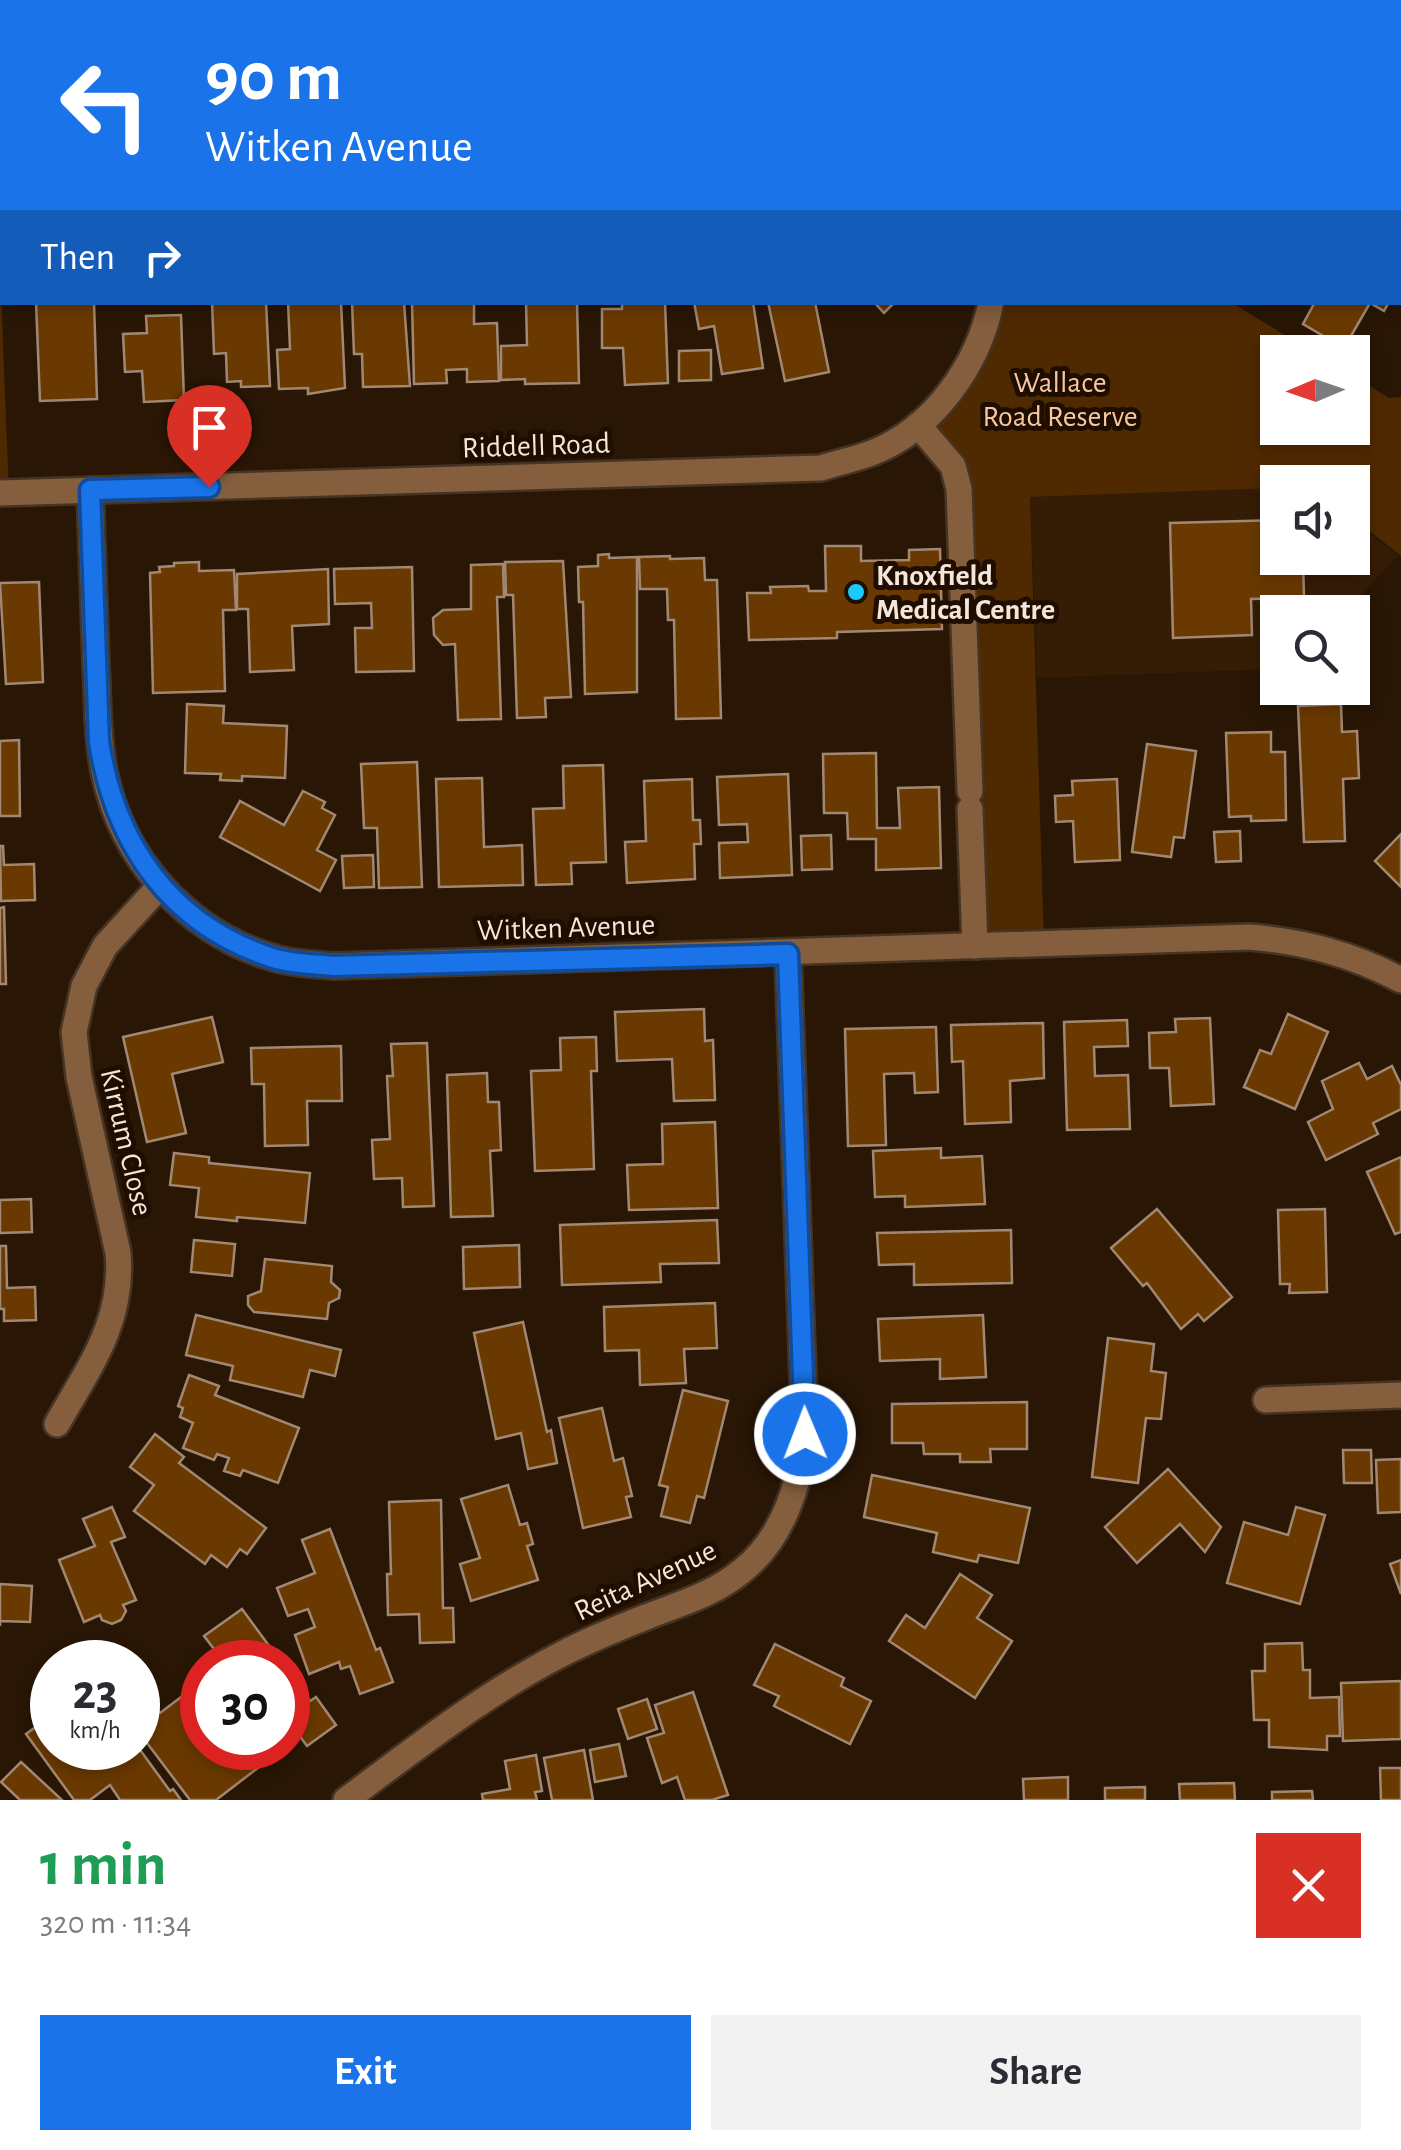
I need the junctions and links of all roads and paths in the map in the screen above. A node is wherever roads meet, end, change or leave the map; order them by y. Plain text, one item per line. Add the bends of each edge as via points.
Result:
1 (990, 305) edge
2 (918, 424) junction
3 (90, 490) junction
4 (0, 493) edge
5 (159, 887) junction
6 (974, 946) junction
7 (788, 954) junction
8 (1401, 980) edge
9 (1401, 1395) edge
10 (1266, 1400) dead end
11 (57, 1424) dead end
12 (346, 1800) edge

1 - 2 street, Riddell Road via 959,380
2 - 3 street, Riddell Road via 877,451 821,468
2 - 6 street via 953,466 959,489
3 - 4 street, Riddell Road
3 - 5 street, Witken Avenue via 104,773 126,834
5 - 7 street, Witken Avenue via 224,936 305,964
5 - 11 street, Kirrum Close via 105,946 76,1012 74,1054 120,1278 110,1330
6 - 7 street, Witken Avenue
6 - 8 street, Witken Avenue via 1250,937 1328,949
7 - 12 street, Reita Avenue via 805,1434 795,1488 774,1534 726,1582 521,1677
9 - 10 street

